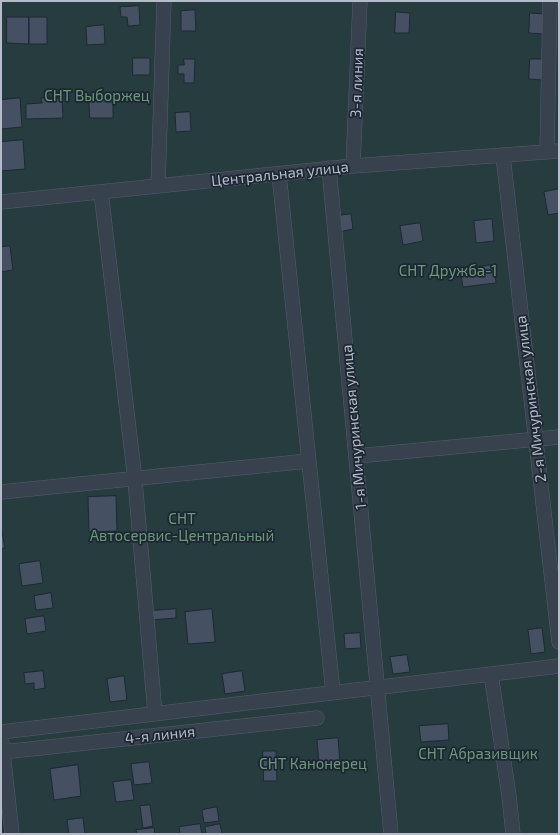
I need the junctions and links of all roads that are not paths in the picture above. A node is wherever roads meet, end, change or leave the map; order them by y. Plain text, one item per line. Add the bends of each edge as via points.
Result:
1 (164, 1) edge
2 (360, 1) edge
3 (550, 1) edge
4 (553, 151) edge
5 (503, 156) junction
6 (354, 166) junction
7 (329, 168) junction
8 (279, 174) junction
9 (158, 186) junction
10 (101, 192) junction
11 (1, 202) edge
12 (559, 437) edge
13 (536, 438) junction
14 (357, 456) junction
15 (308, 462) junction
16 (134, 480) junction
17 (1, 492) edge
18 (559, 642) edge
19 (559, 666) edge
20 (490, 674) junction
21 (377, 686) junction
22 (333, 692) junction
23 (155, 714) junction
24 (317, 718) dead end
25 (1, 732) edge
26 (3, 752) junction
27 (12, 834) edge
28 (391, 834) edge
29 (513, 834) edge

1 - 9 street
2 - 6 street, 3-я линия
3 - 4 street via 546,138
4 - 5 street, Центральная улица
5 - 6 street, Центральная улица
5 - 13 street, 2-я Мичуринская улица
6 - 7 street, Центральная улица
7 - 8 street, Центральная улица
7 - 14 street, 1-я Мичуринская улица
8 - 9 street, Центральная улица
8 - 15 street
9 - 10 street, Центральная улица
10 - 11 street, Центральная улица
10 - 16 street
12 - 13 street
13 - 14 street
13 - 18 street, 2-я Мичуринская улица
14 - 21 street, 1-я Мичуринская улица
15 - 16 street
15 - 22 street
16 - 17 street
16 - 23 street
19 - 20 street
20 - 21 street
20 - 29 street
21 - 22 street
21 - 28 street, 1-я Мичуринская улица
22 - 23 street
23 - 25 street
24 - 26 street, 4-я линия
25 - 26 street
26 - 27 street

